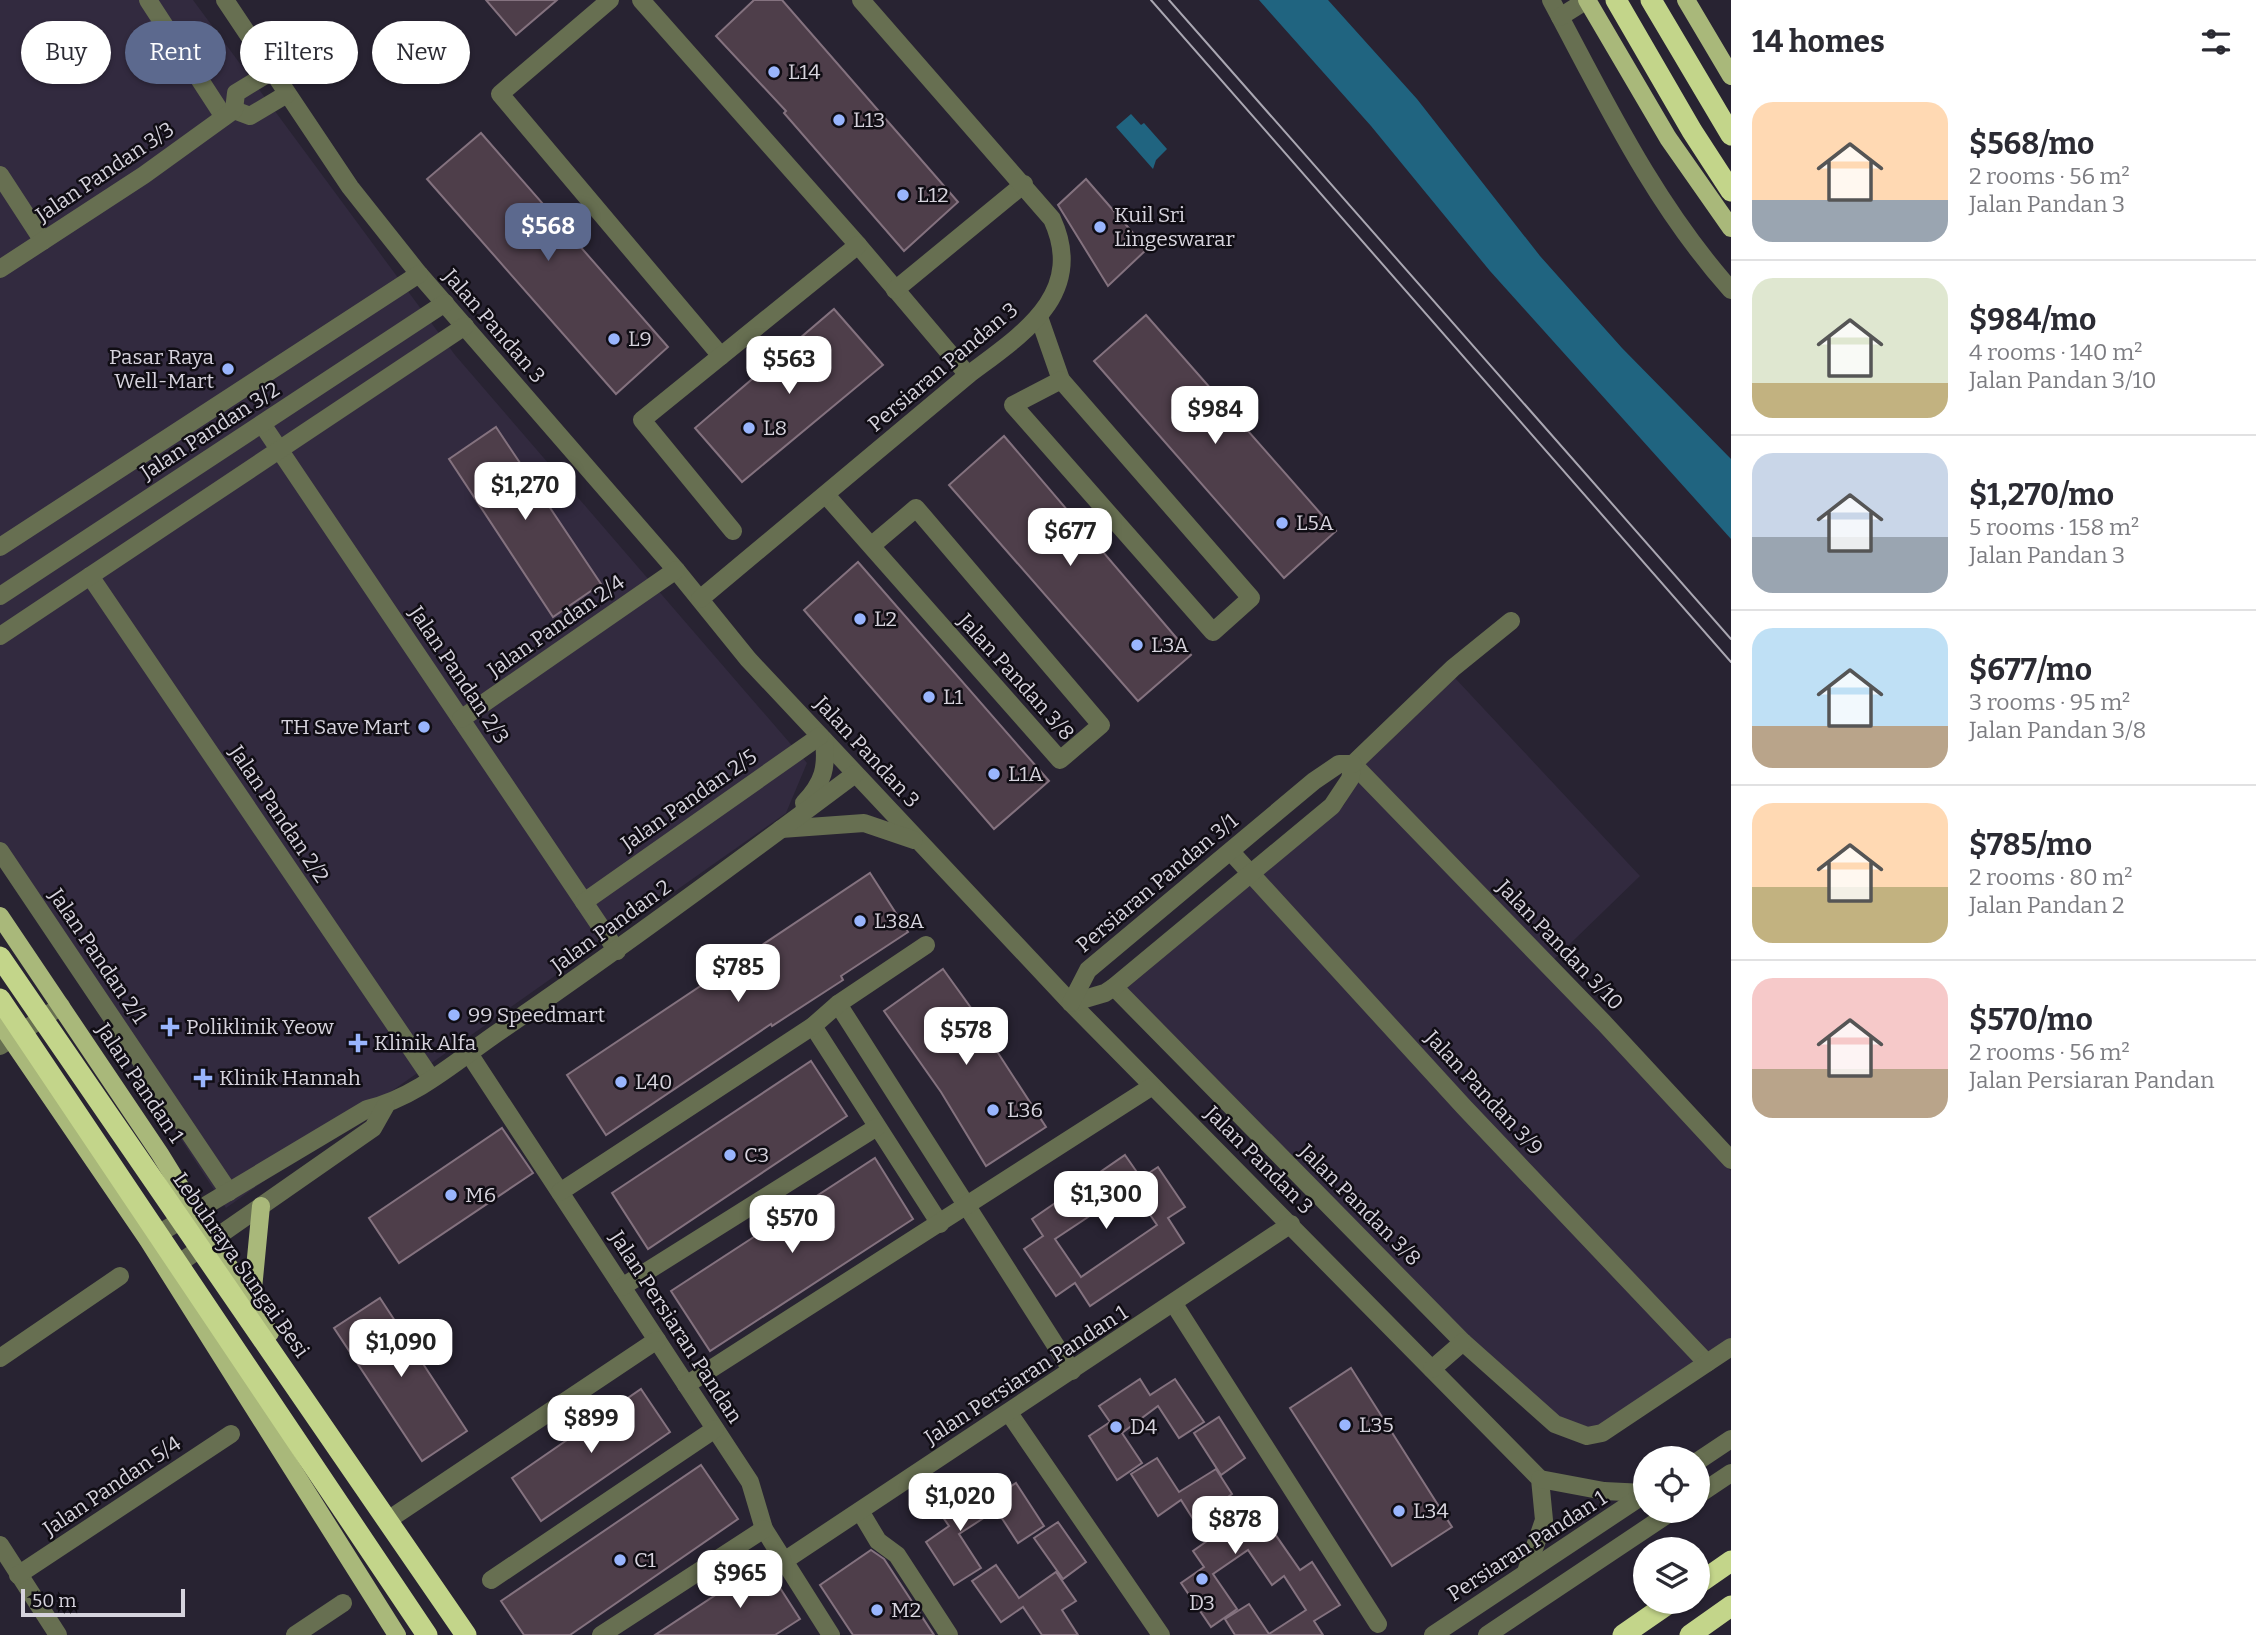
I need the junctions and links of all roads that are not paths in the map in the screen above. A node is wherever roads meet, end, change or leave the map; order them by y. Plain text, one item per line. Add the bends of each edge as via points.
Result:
1 (148, 0) edge
2 (225, 0) edge
3 (610, 0) edge
4 (861, 0) edge
5 (1551, 0) edge
6 (1587, 0) edge
7 (1616, 0) edge
8 (1651, 0) edge
9 (1686, 0) edge
10 (648, 3) edge
11 (1560, 17) junction
12 (240, 23) edge
13 (1731, 76) edge
14 (251, 84) edge
15 (280, 84) edge
16 (287, 94) junction
17 (229, 114) junction
18 (1731, 135) edge
19 (0, 175) edge
20 (1024, 184) junction
21 (1731, 191) edge
22 (1731, 228) edge
23 (43, 241) junction
24 (858, 245) junction
25 (0, 269) edge
26 (419, 274) junction
27 (895, 290) junction
28 (1731, 290) edge
29 (445, 303) junction
30 (1039, 317) junction
31 (465, 326) junction
32 (721, 356) junction
33 (968, 375) junction
34 (1061, 380) junction
35 (262, 424) junction
36 (279, 450) junction
37 (826, 495) junction
38 (733, 531) dead end
39 (871, 546) junction
40 (0, 547) edge
41 (676, 570) junction
42 (90, 576) junction
43 (0, 596) edge
44 (700, 599) junction
45 (1511, 621) dead end
46 (0, 635) edge
47 (461, 719) junction
48 (822, 738) junction
49 (1353, 764) junction
50 (855, 774) junction
51 (781, 829) junction
52 (921, 843) junction
53 (0, 851) edge
54 (1231, 852) junction
55 (1251, 874) junction
56 (584, 902) junction
57 (0, 916) edge
58 (926, 945) dead end
59 (617, 951) junction
60 (0, 957) edge
61 (1114, 987) junction
62 (0, 999) edge
63 (1071, 1003) junction
64 (838, 1004) junction
65 (61, 1006) junction
66 (813, 1026) junction
67 (4, 1036) edge
68 (468, 1052) junction
69 (431, 1078) junction
70 (1151, 1087) junction
71 (386, 1105) junction
72 (877, 1127) junction
73 (1731, 1160) edge
74 (229, 1192) junction
75 (560, 1192) junction
76 (261, 1206) junction
77 (968, 1206) junction
78 (197, 1211) junction
79 (940, 1224) junction
80 (1291, 1224) junction
81 (214, 1238) junction
82 (148, 1240) junction
83 (167, 1271) junction
84 (120, 1276) dead end
85 (622, 1287) junction
86 (1174, 1304) junction
87 (263, 1323) junction
88 (657, 1340) junction
89 (1463, 1342) junction
90 (1731, 1347) edge
91 (0, 1358) edge
92 (1707, 1363) junction
93 (1432, 1369) junction
94 (1072, 1371) junction
95 (686, 1385) junction
96 (1009, 1413) junction
97 (715, 1429) junction
98 (231, 1434) dead end
99 (1731, 1439) edge
100 (1710, 1453) edge
101 (1731, 1473) edge
102 (1540, 1479) junction
103 (1710, 1487) edge
104 (1633, 1493) edge
105 (1633, 1502) edge
106 (860, 1511) junction
107 (388, 1520) junction
108 (1655, 1523) edge
109 (764, 1529) junction
110 (0, 1545) edge
111 (784, 1561) junction
112 (1731, 1561) edge
113 (1526, 1572) junction
114 (18, 1575) junction
115 (1710, 1576) edge
116 (491, 1580) dead end
117 (343, 1603) dead end
118 (1731, 1606) edge
119 (1653, 1614) edge
120 (1378, 1624) dead end
121 (58, 1635) edge
122 (295, 1635) edge
123 (397, 1635) edge
124 (427, 1635) edge
125 (463, 1635) edge
126 (601, 1635) edge
127 (831, 1635) edge
128 (949, 1635) edge
129 (1161, 1635) edge
130 (1433, 1635) edge
131 (1487, 1635) edge
132 (1623, 1635) edge
133 (1690, 1635) edge

1 - 17 street
2 - 12 street, Jalan Pandan 3
3 - 32 street via 500,94
4 - 20 street, Persiaran Pandan 3
5 - 11 street
6 - 11 street
6 - 22 main road via 1668,138
7 - 21 highway
8 - 18 highway
9 - 13 main road
10 - 24 street
11 - 28 street via 1634,158
14 - 17 street, Jalan Pandan 3/3 via 236,93
15 - 16 street, Jalan Pandan 3
16 - 17 street via 250,116
16 - 26 street, Jalan Pandan 3 via 350,187
17 - 23 street, Jalan Pandan 3/3
19 - 23 street
20 - 27 street
20 - 30 street, Persiaran Pandan 3 via 1059,234 1058,287
23 - 25 street, Jalan Pandan 3/3
24 - 27 street
24 - 32 street
26 - 29 street, Jalan Pandan 3
26 - 40 street, Jalan Pandan 3/2
27 - 33 street
29 - 31 street, Jalan Pandan 3
29 - 35 street, Jalan Pandan 3/2
30 - 33 street, Persiaran Pandan 3
30 - 34 street
31 - 36 street
31 - 41 street, Jalan Pandan 3
32 - 38 street via 642,420
33 - 37 street, Persiaran Pandan 3
34 - 34 street via 1251,598 1213,632 1013,405
35 - 36 street, Jalan Pandan 2/3
35 - 43 street, Jalan Pandan 3/2
36 - 42 street
36 - 47 street, Jalan Pandan 2/3
37 - 39 street, Jalan Pandan 3/8
37 - 44 street, Persiaran Pandan 3
39 - 39 street, Jalan Pandan 3/8 via 1060,760 1101,725 916,508
41 - 44 street, Jalan Pandan 3
41 - 47 street, Jalan Pandan 2/4
42 - 46 street
42 - 69 street, Jalan Pandan 2/2
44 - 48 street, Jalan Pandan 3 via 748,659
45 - 49 street, Persiaran Pandan 3/1 via 1453,668
47 - 56 street, Jalan Pandan 2/3
48 - 50 street, Jalan Pandan 3
48 - 51 street via 827,765 822,780
48 - 56 street, Jalan Pandan 2/5
49 - 54 street, Persiaran Pandan 3/1 via 1339,764 1314,781
49 - 55 street, Persiaran Pandan 3/1 via 1350,779 1332,806
49 - 73 street, Jalan Pandan 3/10
50 - 51 street, Jalan Pandan 2
50 - 52 street, Jalan Pandan 3
51 - 52 street via 864,823
51 - 59 street, Jalan Pandan 2
52 - 63 street, Jalan Pandan 3
53 - 74 street, Jalan Pandan 2/1
54 - 55 street, Jalan Pandan 3/9
54 - 63 street, Persiaran Pandan 3/1 via 1088,970
55 - 61 street, Persiaran Pandan 3/1
55 - 92 street, Jalan Pandan 3/9
56 - 59 street, Jalan Pandan 2/3
57 - 65 main road, Jalan Pandan 1
58 - 64 street
59 - 68 street, Jalan Pandan 2
60 - 125 highway, Lebuhraya Sungai Besi, bridge
61 - 63 street, Persiaran Pandan 3/1
61 - 89 street, Jalan Pandan 3/8
62 - 124 highway, bridge
63 - 70 street, Jalan Pandan 3
64 - 66 street
64 - 77 street
65 - 67 street
65 - 78 main road, Jalan Pandan 1
66 - 72 street
66 - 75 street
67 - 82 main road
68 - 69 street, Jalan Pandan 2
68 - 75 street, Jalan Persiaran Pandan
69 - 71 street, Jalan Pandan 2
70 - 77 street
70 - 80 street, Jalan Pandan 3
71 - 74 street, Jalan Pandan 2 via 367,1109
71 - 76 street, Jalan Pandan 2 via 373,1128
72 - 79 street
72 - 85 street
74 - 78 street, Jalan Pandan 2
75 - 85 street, Jalan Persiaran Pandan
76 - 81 street, Jalan Pandan 2
76 - 87 main road via 253,1289
77 - 79 street
77 - 94 street
78 - 81 main road, Jalan Pandan 1
78 - 82 street, Jalan Pandan 2
79 - 95 street
80 - 86 street, Jalan Persiaran Pandan 1
80 - 93 street, Jalan Pandan 3
81 - 83 street, Jalan Pandan 2
81 - 87 main road, Jalan Pandan 1
82 - 83 main road
83 - 123 main road
84 - 91 street
85 - 88 street, Jalan Persiaran Pandan
86 - 94 street, Jalan Persiaran Pandan 1
86 - 120 street
87 - 107 main road, Jalan Pandan 1
88 - 95 street, Jalan Persiaran Pandan
88 - 107 street
89 - 92 street, Jalan Pandan 3/8 via 1555,1424 1587,1436 1602,1433
89 - 93 street
90 - 92 street
93 - 102 street, Jalan Pandan 3
94 - 96 street, Jalan Persiaran Pandan 1
95 - 97 street, Jalan Persiaran Pandan
96 - 106 street, Jalan Persiaran Pandan 1
96 - 129 street
97 - 109 street, Jalan Persiaran Pandan via 750,1482
97 - 116 street
98 - 114 street, Jalan Pandan 5/4
99 - 100 street
101 - 103 street
102 - 104 street
102 - 113 street via 1544,1520
105 - 113 street, Persiaran Pandan 1
106 - 111 street, Jalan Persiaran Pandan 1
106 - 128 street via 878,1541 897,1555
107 - 125 main road, Jalan Pandan 1
108 - 131 street
109 - 111 street, Jalan Persiaran Pandan
109 - 126 street
110 - 114 street
111 - 127 street, Jalan Persiaran Pandan
112 - 115 highway
113 - 130 street, Persiaran Pandan 1
114 - 121 street
117 - 122 street
118 - 133 highway
119 - 132 highway

